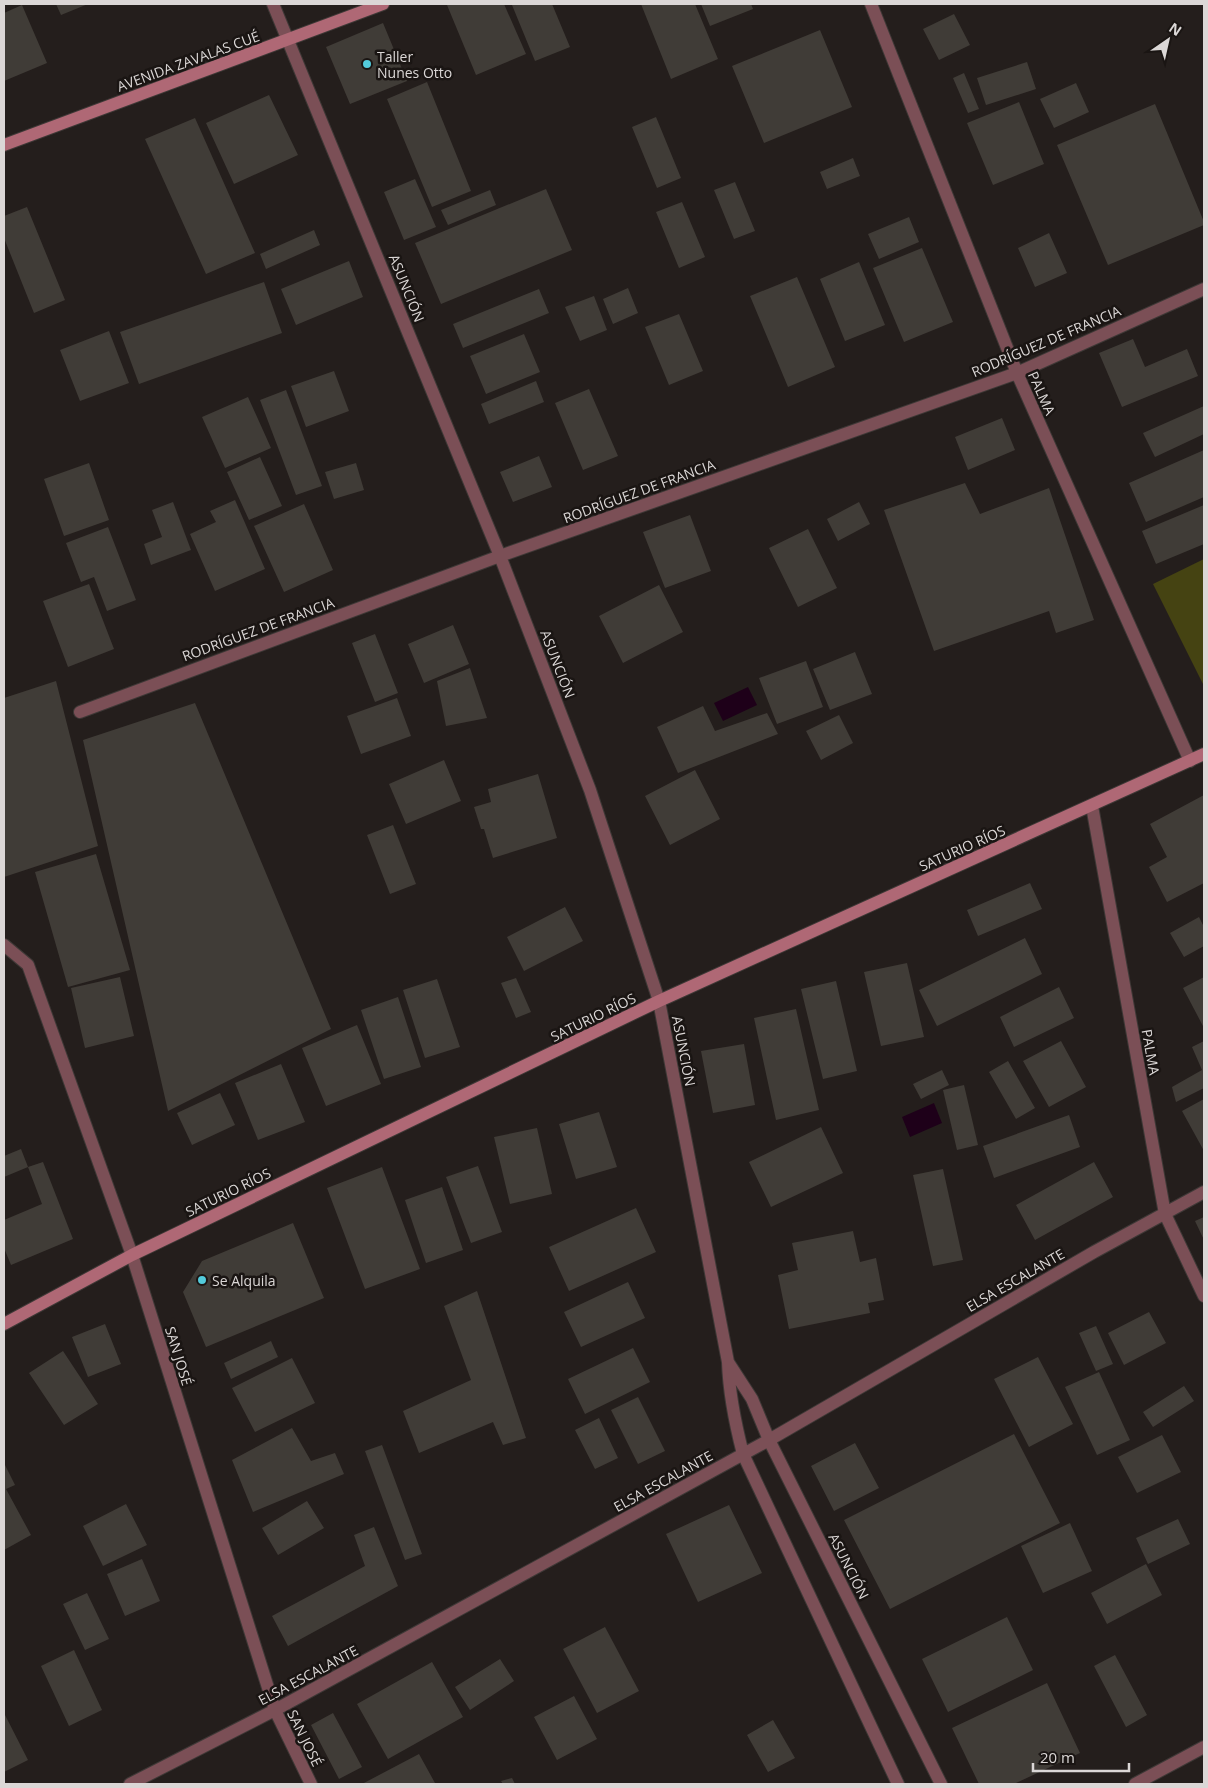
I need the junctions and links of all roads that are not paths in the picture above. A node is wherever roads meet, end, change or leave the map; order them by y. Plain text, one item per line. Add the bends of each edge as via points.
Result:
1 (274, 4) edge
2 (383, 4) edge
3 (871, 4) edge
4 (289, 39) junction
5 (4, 145) edge
6 (1204, 288) edge
7 (1016, 373) junction
8 (500, 556) junction
9 (80, 712) dead end
10 (1204, 754) edge
11 (1190, 761) junction
12 (1092, 806) junction
13 (4, 945) edge
14 (659, 1001) junction
15 (1204, 1192) edge
16 (1164, 1214) junction
17 (132, 1255) junction
18 (1204, 1296) edge
19 (4, 1324) edge
20 (728, 1362) junction
21 (769, 1440) junction
22 (743, 1454) junction
23 (275, 1710) junction
24 (1204, 1747) edge
25 (130, 1784) edge
26 (311, 1784) edge
27 (898, 1784) edge
28 (941, 1784) edge
29 (1135, 1784) edge

1 - 4 street, ASUNCIÓN
2 - 4 street, AVENIDA ZAVALAS CUÉ
3 - 7 street, PALMA
4 - 5 street, AVENIDA ZAVALAS CUÉ
4 - 8 street, ASUNCIÓN
6 - 7 street, RODRÍGUEZ DE FRANCIA
7 - 8 street, RODRÍGUEZ DE FRANCIA
7 - 11 street, PALMA
8 - 9 street, RODRÍGUEZ DE FRANCIA
8 - 14 street, ASUNCIÓN via 590,790
10 - 11 street, SATURIO RÍOS
11 - 12 street, SATURIO RÍOS
12 - 14 street, SATURIO RÍOS
12 - 16 street, PALMA
13 - 17 street, SAN JOSÉ via 28,965
14 - 17 street, SATURIO RÍOS
14 - 20 street, ASUNCIÓN
15 - 16 street, ELSA ESCALANTE
16 - 18 street, PALMA
16 - 21 street, ELSA ESCALANTE
17 - 19 street, SATURIO RÍOS
17 - 23 street, SAN JOSÉ
20 - 21 street, ASUNCIÓN via 752,1399
20 - 22 street, ASUNCIÓN via 728,1387
21 - 22 street, ELSA ESCALANTE
21 - 28 street, ASUNCIÓN
22 - 23 street, ELSA ESCALANTE
22 - 27 street, ASUNCIÓN
23 - 25 street, ELSA ESCALANTE
23 - 26 street, SAN JOSÉ
24 - 29 street

